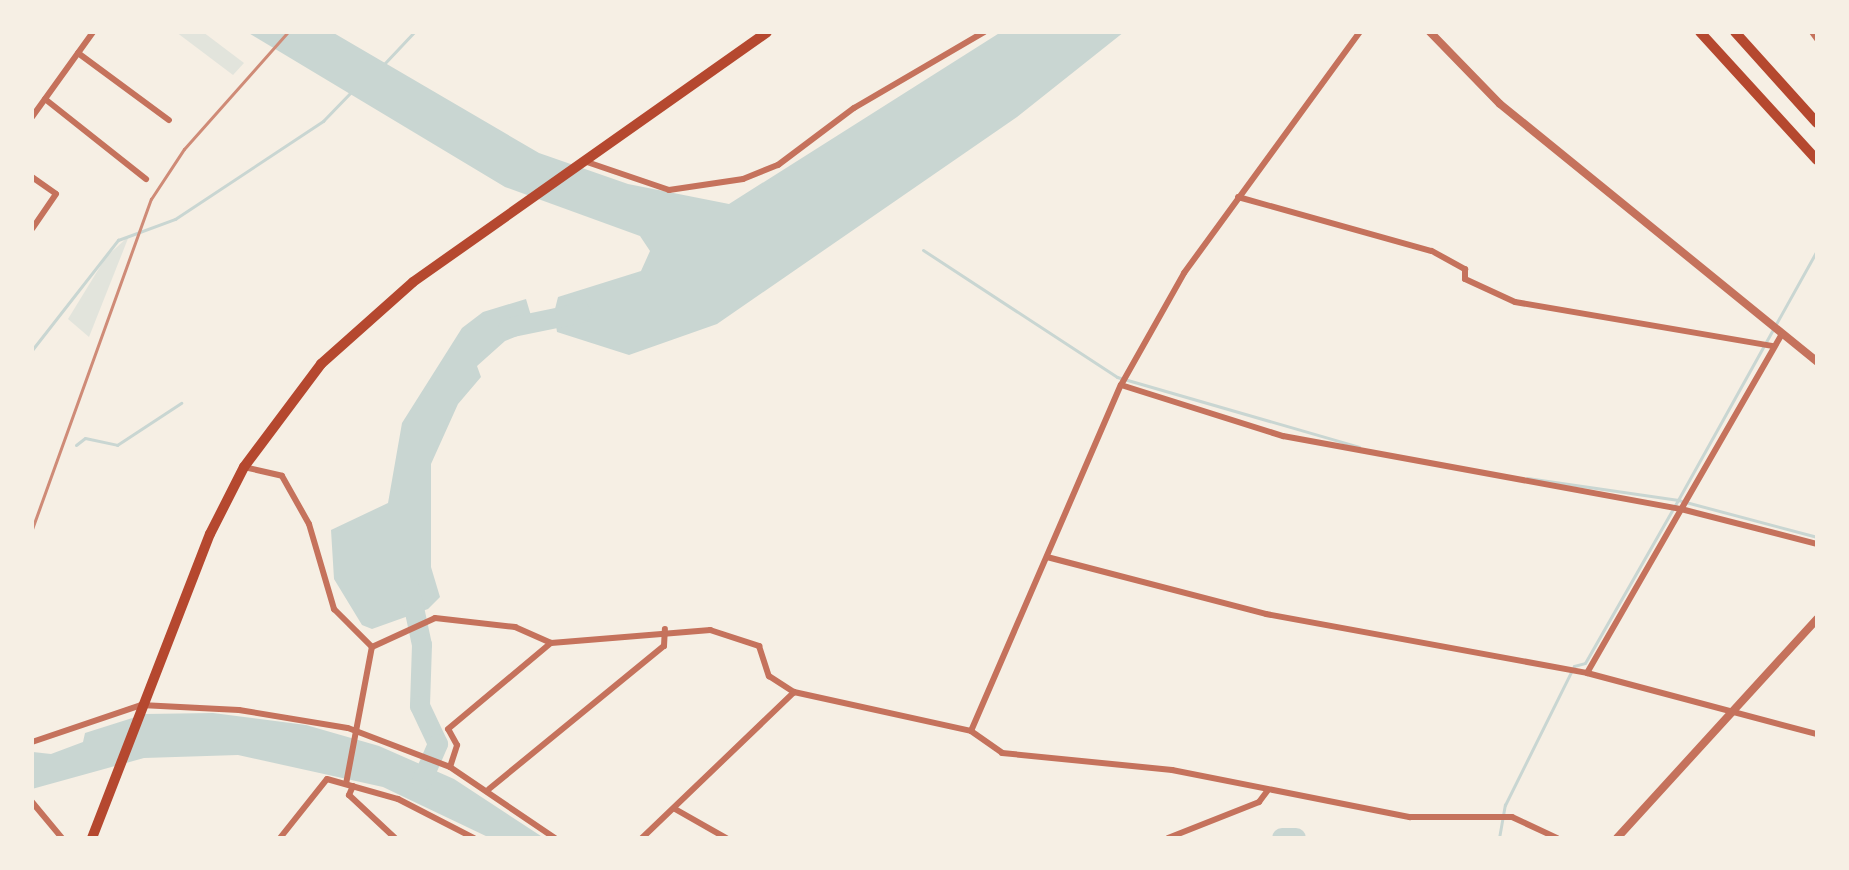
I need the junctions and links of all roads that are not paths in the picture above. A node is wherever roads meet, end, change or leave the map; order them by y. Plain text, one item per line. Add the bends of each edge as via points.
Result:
1 (93, 32) edge
2 (767, 32) edge
3 (984, 32) edge
4 (1360, 32) edge
5 (1430, 32) edge
6 (1700, 32) edge
7 (1735, 32) edge
8 (1812, 32) edge
9 (1817, 39) edge
10 (78, 53) junction
11 (45, 99) junction
12 (32, 117) edge
13 (169, 120) dead end
14 (1817, 123) edge
15 (1817, 160) edge
16 (581, 164) junction
17 (32, 177) edge
18 (146, 179) dead end
19 (1238, 197) junction
20 (32, 229) edge
21 (1782, 334) junction
22 (1773, 346) junction
23 (1817, 362) edge
24 (1121, 385) junction
25 (244, 467) junction
26 (1681, 509) junction
27 (1817, 544) edge
28 (1047, 557) junction
29 (1817, 619) edge
30 (665, 629) junction
31 (551, 643) junction
32 (372, 647) junction
33 (1587, 673) junction
34 (794, 692) junction
35 (140, 710) junction
36 (1730, 714) junction
37 (971, 731) junction
38 (360, 734) junction
39 (1817, 734) edge
40 (32, 742) edge
41 (450, 767) junction
42 (349, 783) junction
43 (489, 789) junction
44 (1268, 790) junction
45 (32, 802) edge
46 (675, 809) junction
47 (62, 838) edge
48 (92, 838) edge
49 (280, 838) edge
50 (395, 838) edge
51 (474, 838) edge
52 (555, 838) edge
53 (642, 838) edge
54 (726, 838) edge
55 (1168, 838) edge
56 (1557, 838) edge
57 (1617, 838) edge

1 - 10 street
2 - 16 main road
3 - 16 street via 854,108 778,165 743,179 669,190
4 - 19 street
5 - 21 street via 1500,104
6 - 15 main road
7 - 14 main road
8 - 9 street
10 - 11 street
10 - 13 street
11 - 12 street
11 - 18 street
16 - 25 main road via 352,332
17 - 20 street via 56,194
19 - 22 street via 1432,251 1465,269 1465,279 1515,302
19 - 24 street via 1184,273
21 - 22 street
21 - 23 street
22 - 26 street
24 - 26 street via 1283,436
24 - 28 street
25 - 32 street via 282,476 309,524 334,609
25 - 35 main road
26 - 27 street
26 - 33 street
28 - 33 street via 1266,614
28 - 37 street
29 - 36 street
30 - 31 street
30 - 34 street via 710,630 759,646 769,676
30 - 43 street via 664,646
31 - 32 street via 515,627 435,618 396,630
31 - 41 street via 448,729 457,745
32 - 38 street
33 - 36 street
34 - 37 street
34 - 46 street
35 - 38 street via 239,710
35 - 40 street
35 - 48 main road
36 - 39 street
36 - 57 street
37 - 44 street via 1002,753 1144,766
38 - 41 street
38 - 42 street
41 - 43 street
42 - 49 street via 327,779
42 - 50 street via 349,795
42 - 51 street via 398,799
43 - 52 street
44 - 55 street via 1259,802
44 - 56 street via 1410,817 1512,817
45 - 47 street
46 - 53 street
46 - 54 street

